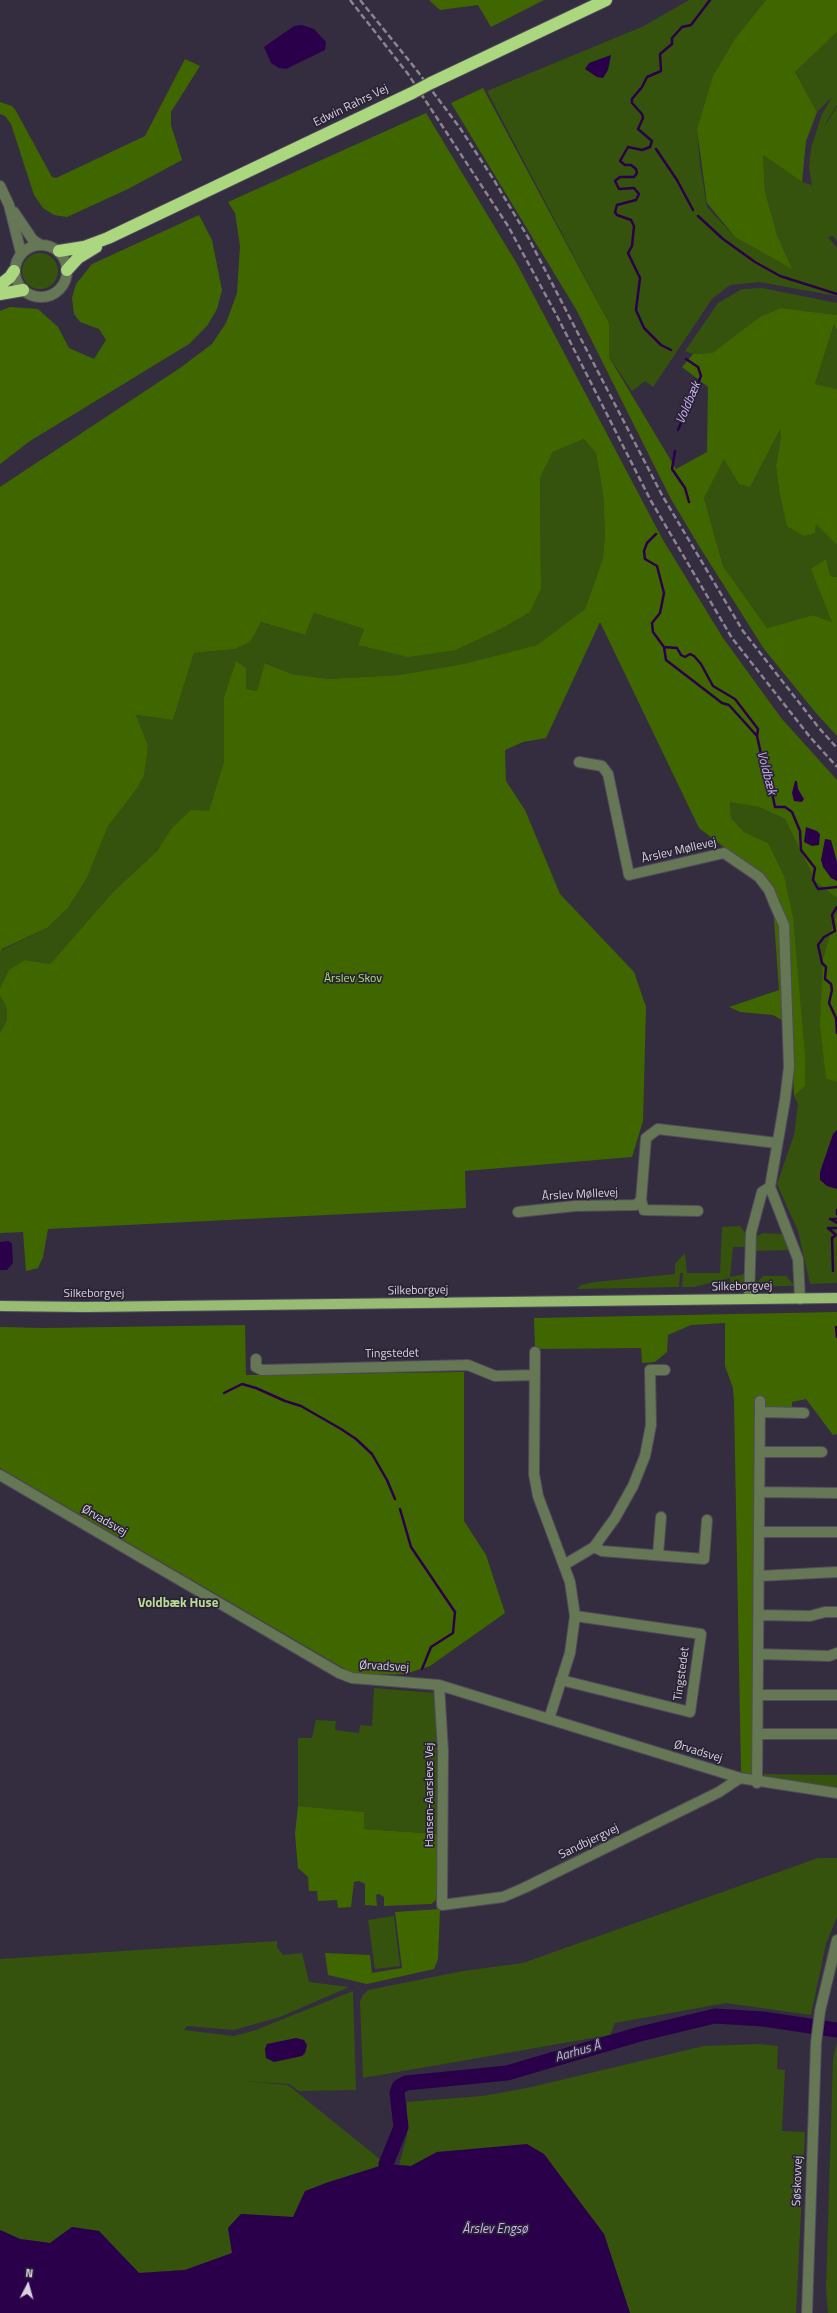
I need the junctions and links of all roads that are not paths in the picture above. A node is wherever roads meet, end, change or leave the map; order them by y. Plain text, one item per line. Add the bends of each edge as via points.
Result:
1 (606, 0) edge
2 (0, 186) edge
3 (9, 205) junction
4 (108, 238) junction
5 (39, 244) junction
6 (59, 251) junction
7 (21, 253) junction
8 (67, 270) junction
9 (14, 271) junction
10 (0, 285) edge
11 (23, 290) junction
12 (0, 294) edge
13 (579, 762) dead end
14 (777, 1143) junction
15 (770, 1187) junction
16 (642, 1200) junction
17 (698, 1211) dead end
18 (518, 1212) dead end
19 (837, 1298) edge
20 (749, 1299) junction
21 (800, 1299) junction
22 (0, 1306) edge
23 (535, 1352) dead end
24 (256, 1359) dead end
25 (665, 1370) dead end
26 (535, 1375) junction
27 (760, 1401) dead end
28 (760, 1412) junction
29 (804, 1413) dead end
30 (760, 1452) junction
31 (822, 1452) dead end
32 (0, 1475) edge
33 (760, 1492) junction
34 (837, 1493) edge
35 (661, 1517) dead end
36 (707, 1520) dead end
37 (760, 1532) junction
38 (837, 1532) edge
39 (594, 1547) junction
40 (658, 1555) junction
41 (564, 1565) junction
42 (837, 1572) edge
43 (759, 1576) junction
44 (837, 1612) edge
45 (759, 1615) junction
46 (575, 1616) junction
47 (837, 1653) edge
48 (758, 1654) junction
49 (561, 1680) junction
50 (440, 1685) junction
51 (758, 1695) junction
52 (837, 1695) edge
53 (549, 1719) junction
54 (758, 1734) junction
55 (837, 1734) edge
56 (740, 1778) junction
57 (757, 1783) junction
58 (837, 1793) edge
59 (442, 1906) joint
60 (837, 1940) edge
61 (807, 2313) edge

1 - 4 highway, Edwin Rahrs Vej, bridge
2 - 3 street
3 - 5 street
3 - 7 street
4 - 6 highway via 84,247
4 - 8 highway via 78,258
5 - 6 street
5 - 7 street
6 - 8 street via 65,260
7 - 9 street
8 - 11 street via 62,287 52,295 36,297
9 - 10 highway
9 - 11 street
11 - 12 highway
13 - 14 street, Årslev Møllevej via 602,766 608,774 629,875 724,853 759,877 769,890 784,925 789,1043 786,1096
14 - 15 street, Årslev Møllevej
14 - 16 street via 658,1129 646,1138
15 - 20 street, Årslev Møllevej via 762,1192 751,1233
15 - 21 street via 798,1259
16 - 17 street via 644,1210
16 - 18 street, Årslev Møllevej via 636,1205 575,1206
19 - 21 main road, Silkeborgvej
20 - 21 main road, Silkeborgvej
20 - 22 main road, Silkeborgvej
23 - 26 street
24 - 26 street, Tingstedet via 256,1367 262,1370 468,1365 495,1376
25 - 39 street via 650,1370 651,1425 645,1456 633,1486 615,1518
26 - 41 street via 534,1474 538,1496
27 - 28 street
28 - 29 street
28 - 30 street
30 - 31 street
30 - 33 street
32 - 50 street, Ørvadsvej via 339,1673 368,1681
33 - 34 street
33 - 37 street
35 - 40 street
36 - 40 street via 704,1559
37 - 38 street
37 - 43 street
39 - 40 street via 602,1551
39 - 41 street
41 - 46 street via 574,1598
42 - 43 street
43 - 45 street
44 - 45 street via 810,1616
45 - 48 street
46 - 49 street via 570,1653
46 - 49 street, Tingstedet via 701,1634 690,1712
47 - 48 street via 829,1656
48 - 51 street
49 - 53 street
50 - 53 street, Ørvadsvej
50 - 59 street, Hansen-Aarslevs Vej via 443,1751
51 - 52 street
51 - 54 street
53 - 56 street, Ørvadsvej
54 - 55 street
54 - 57 street
56 - 57 street, Ørvadsvej
56 - 59 street, Sandbjergvej via 719,1792 524,1888 503,1897
57 - 58 street, Ørvadsvej
60 - 61 street, Søskovvej via 820,2011 816,2047

